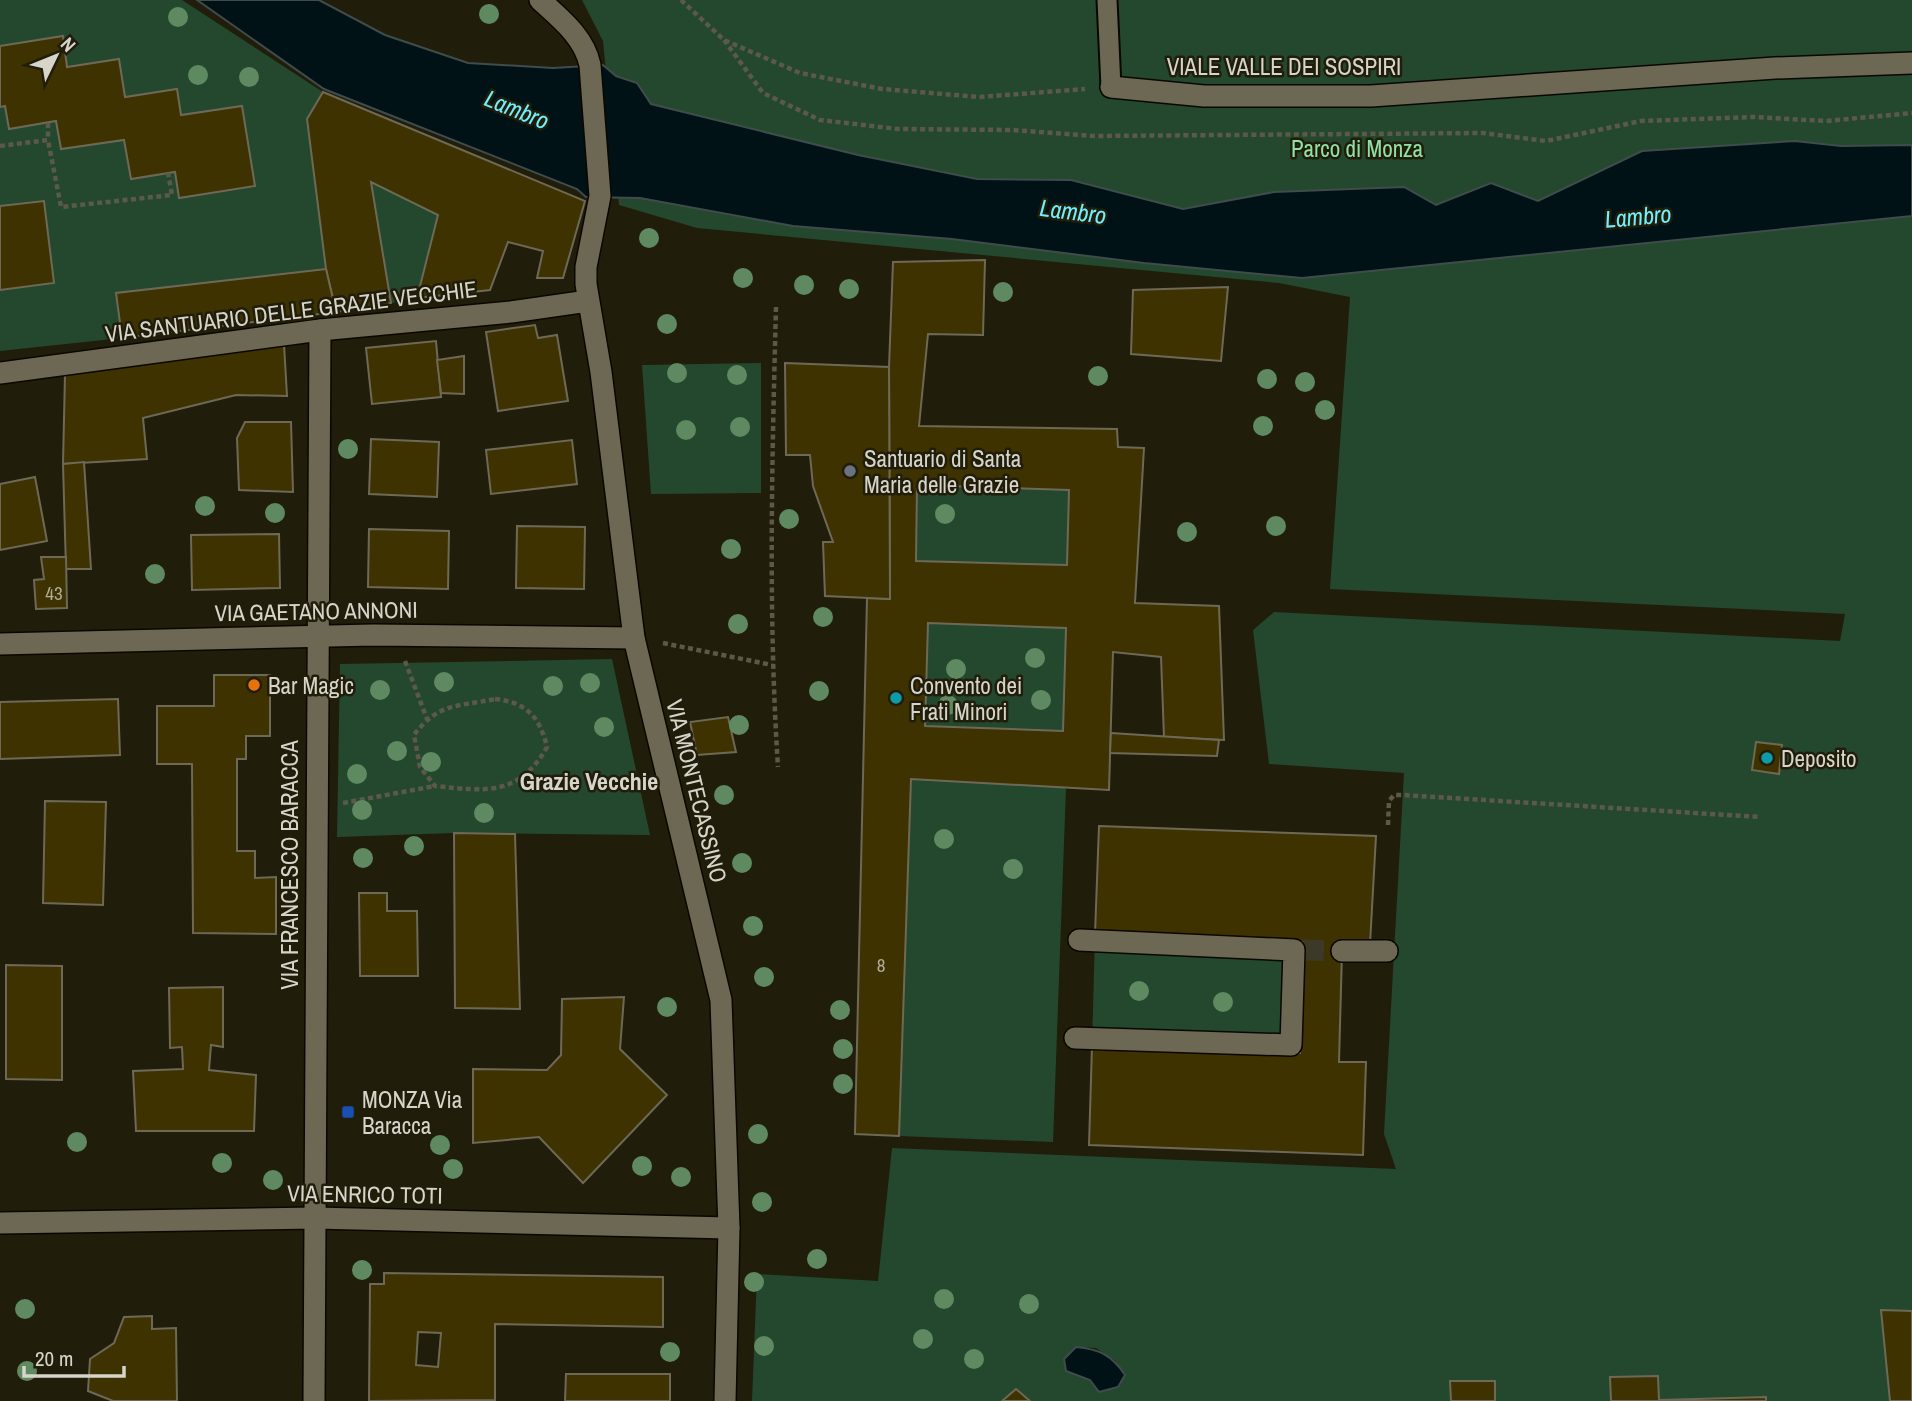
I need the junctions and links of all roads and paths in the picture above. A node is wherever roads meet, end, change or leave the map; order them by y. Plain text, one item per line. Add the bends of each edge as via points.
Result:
1 (540, 0) edge
2 (681, 0) edge
3 (1107, 0) edge
4 (1912, 64) edge
5 (1111, 87) junction
6 (48, 123) dead end
7 (48, 140) junction
8 (0, 146) edge
9 (168, 173) dead end
10 (588, 301) junction
11 (776, 307) dead end
12 (320, 330) junction
13 (0, 373) edge
14 (400, 635) junction
15 (316, 637) junction
16 (634, 638) junction
17 (0, 644) edge
18 (772, 665) junction
19 (427, 719) junction
20 (778, 767) dead end
21 (435, 786) junction
22 (316, 807) junction
23 (1760, 817) dead end
24 (1388, 825) dead end
25 (1079, 940) dead end
26 (1342, 951) tunnel mouth
27 (1387, 951) dead end
28 (1075, 1038) dead end
29 (315, 1218) junction
30 (0, 1223) edge
31 (729, 1228) junction
32 (314, 1401) edge
33 (725, 1401) edge

1 - 10 street, VIA MONTECASSINO via 572,29 590,65 600,196 586,267
2 - 5 path via 724,40 800,74 882,89 979,97
3 - 5 lane
4 - 5 street, VIALE VALLE DEI SOSPIRI via 1775,68 1371,96 1204,96
6 - 7 path
7 - 8 path
7 - 9 path via 61,207 172,195
10 - 12 street, VIA SANTUARIO DELLE GRAZIE VECCHIE
10 - 16 street, VIA MONTECASSINO via 603,385
11 - 18 path via 769,552
12 - 13 street, VIA SANTUARIO DELLE GRAZIE VECCHIE
12 - 15 street, VIA FRANCESCO BARACCA
14 - 15 street, VIA GAETANO ANNONI
14 - 16 street, VIA GAETANO ANNONI
14 - 19 path via 405,663
15 - 17 street, VIA GAETANO ANNONI
15 - 22 street, VIA FRANCESCO BARACCA
16 - 18 path
16 - 31 street, VIA MONTECASSINO via 721,1000
18 - 20 path
19 - 21 path via 414,735 420,767
19 - 21 path via 446,706 515,701 532,712 547,747 540,760 504,787 486,791
21 - 22 path
22 - 29 street, VIA FRANCESCO BARACCA
23 - 24 path via 1394,795 1389,801
25 - 28 street via 1298,950 1291,1045
26 - 27 street
29 - 30 street, VIA ENRICO TOTI
29 - 31 street, VIA ENRICO TOTI
29 - 32 street, VIA FRANCESCO BARACCA
31 - 33 street, VIA MONTECASSINO

